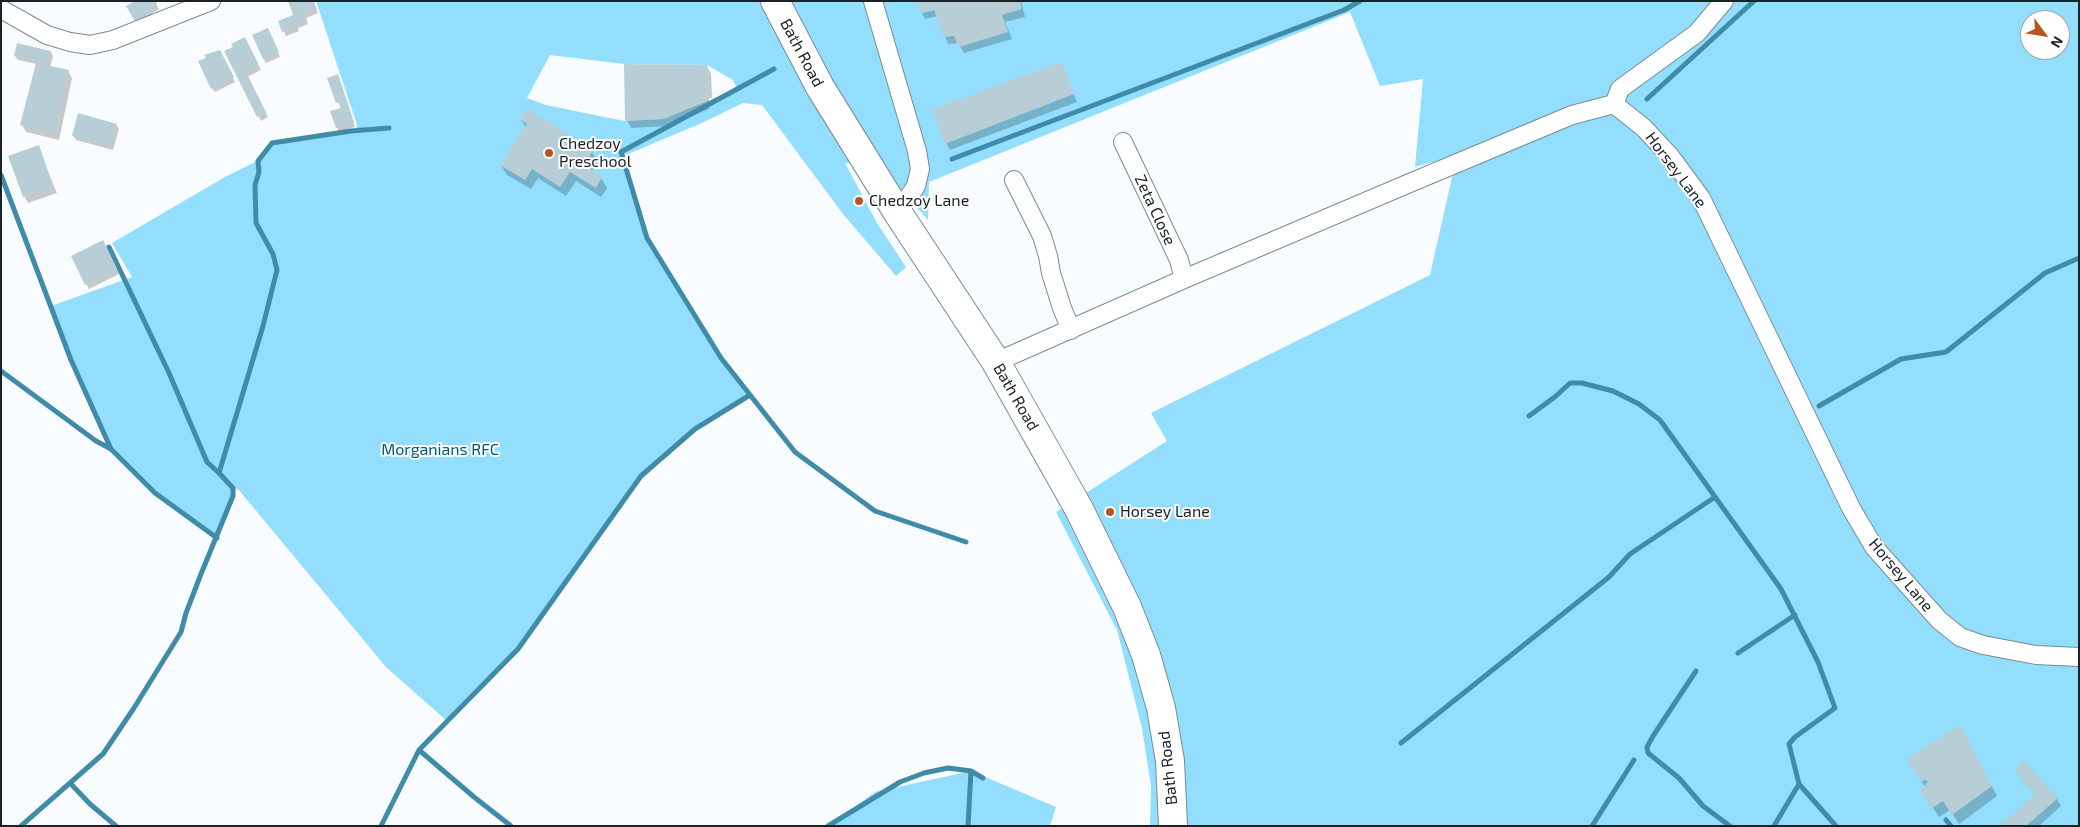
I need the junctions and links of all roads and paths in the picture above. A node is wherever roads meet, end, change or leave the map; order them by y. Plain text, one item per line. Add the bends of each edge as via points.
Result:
1 (211, 1) edge
2 (775, 1) edge
3 (873, 1) edge
4 (1724, 1) edge
5 (1, 9) edge
6 (1614, 104) junction
7 (1123, 142) dead end
8 (1014, 180) dead end
9 (898, 213) junction
10 (1184, 279) junction
11 (1071, 330) junction
12 (996, 362) junction
13 (2079, 656) edge
14 (1173, 826) edge

1 - 5 street via 113,40 90,45 47,35
2 - 9 main road, Bath Road via 820,87
3 - 9 street via 920,169 916,186
4 - 6 street via 1697,33 1620,89
6 - 10 street via 1572,115
6 - 13 street, Horsey Lane via 1651,135 1701,198 1851,508 1874,547 1939,620 1960,637 2036,655
7 - 10 street, Zeta Close via 1179,260
8 - 11 street via 1042,236 1048,256 1045,276
9 - 12 main road, Bath Road
10 - 11 street
11 - 12 street
12 - 14 main road, Bath Road via 1079,509 1127,607 1146,655 1161,708 1170,761

